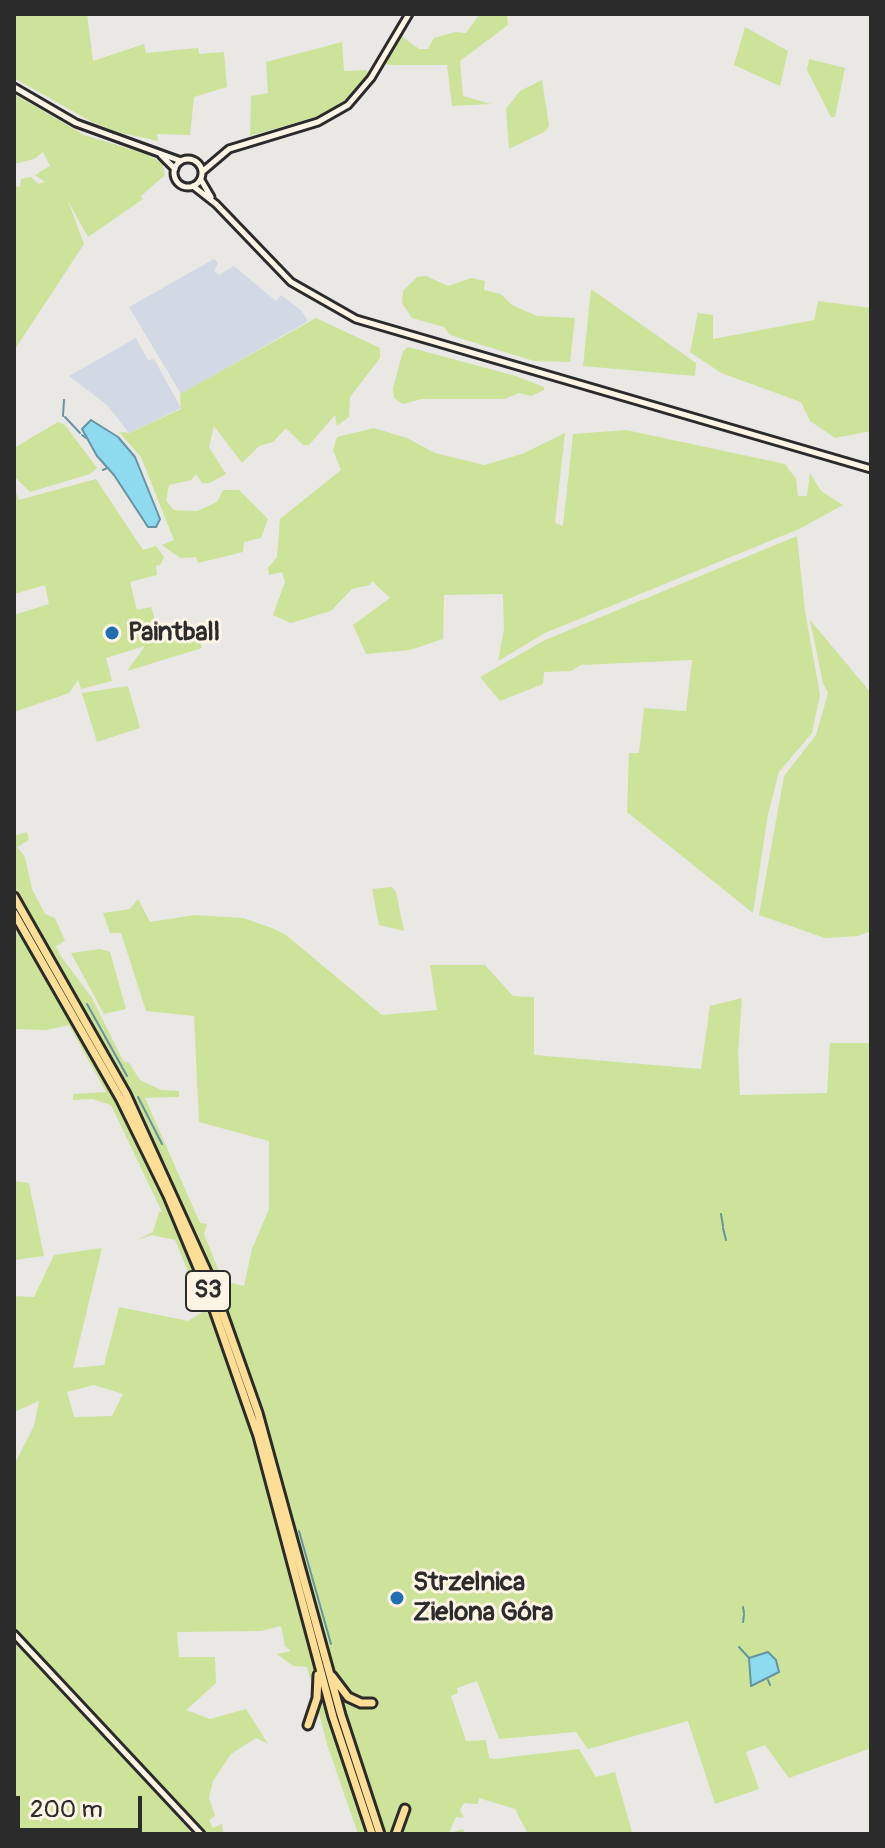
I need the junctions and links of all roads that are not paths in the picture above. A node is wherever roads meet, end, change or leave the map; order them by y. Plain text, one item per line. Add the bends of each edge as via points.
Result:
1 (409, 14) edge
2 (14, 87) edge
3 (160, 154) junction
4 (219, 155) junction
5 (181, 161) junction
6 (195, 161) junction
7 (175, 169) junction
8 (202, 172) junction
9 (201, 180) junction
10 (193, 186) junction
11 (216, 204) junction
12 (871, 469) edge
13 (14, 897) edge
14 (14, 913) edge
15 (121, 1093) junction
16 (14, 1634) edge
17 (320, 1657) junction
18 (372, 1703) dead end
19 (308, 1725) dead end
20 (405, 1809) dead end
21 (201, 1834) edge
22 (372, 1834) edge
23 (380, 1834) edge
24 (396, 1834) edge

1 - 4 main road via 371,78 348,105 326,118
2 - 3 main road via 76,123
3 - 5 main road
3 - 7 main road
4 - 6 main road
4 - 8 main road
5 - 6 main road
5 - 7 main road
6 - 8 main road
7 - 10 main road via 178,183
8 - 9 main road
9 - 10 main road
9 - 11 main road
10 - 11 main road
11 - 12 main road via 276,268 330,307 385,329
13 - 15 highway, S3
14 - 15 highway, S3
15 - 17 highway, S3 via 185,1236 234,1364
16 - 21 main road
17 - 18 highway via 348,1697
17 - 19 highway via 318,1692
17 - 22 highway, S3
17 - 23 highway, S3
20 - 24 highway

